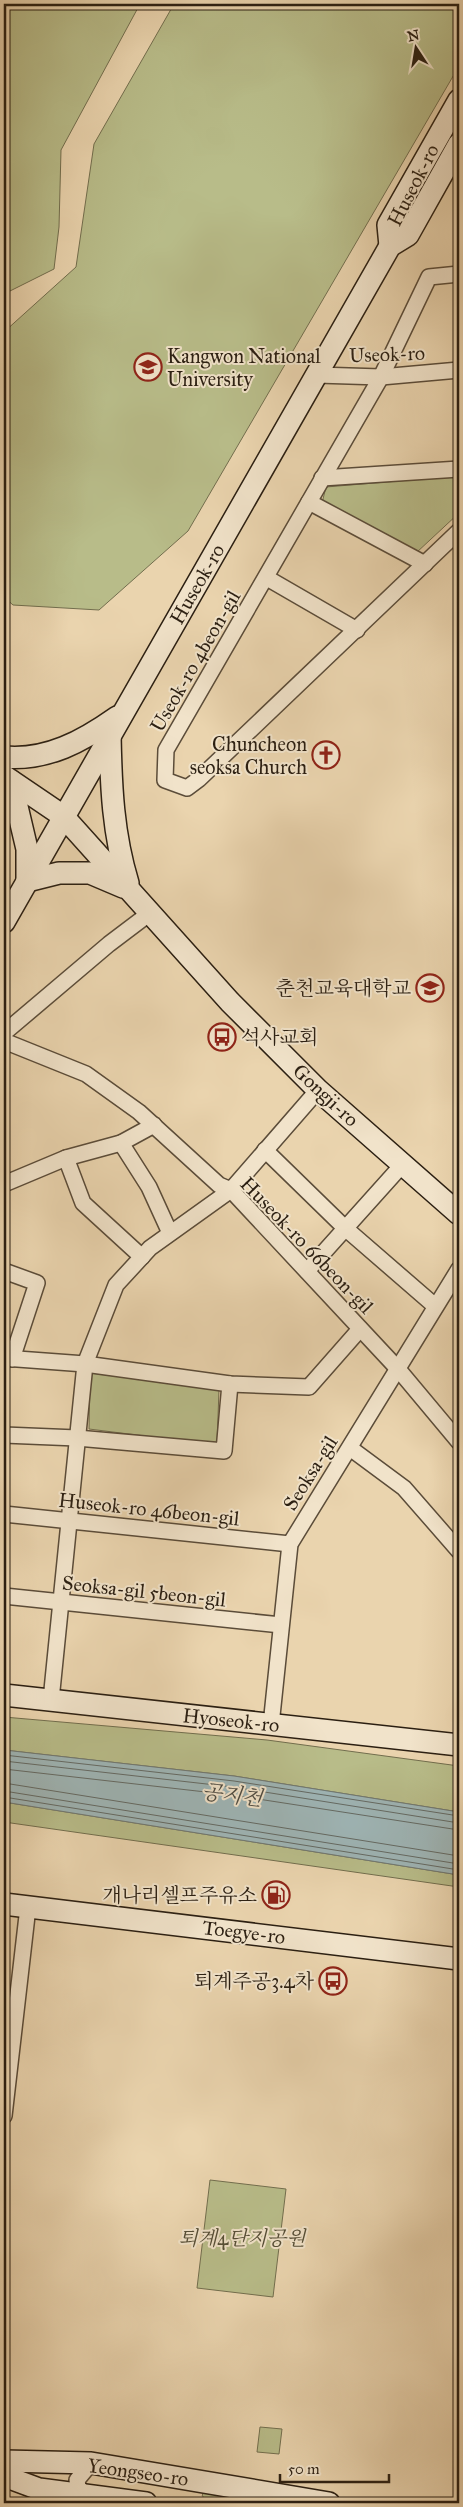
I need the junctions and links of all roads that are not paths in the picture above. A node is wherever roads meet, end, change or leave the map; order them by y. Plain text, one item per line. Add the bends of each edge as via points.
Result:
1 (459, 100) edge
2 (459, 144) edge
3 (390, 246) junction
4 (459, 274) edge
5 (459, 370) edge
6 (317, 375) junction
7 (381, 376) junction
8 (459, 469) edge
9 (322, 478) junction
10 (309, 502) junction
11 (459, 531) edge
12 (425, 564) junction
13 (267, 578) junction
14 (357, 630) junction
15 (122, 714) junction
16 (110, 734) junction
17 (4, 757) edge
18 (7, 778) edge
19 (63, 816) junction
20 (27, 881) junction
21 (130, 890) junction
22 (150, 913) junction
23 (4, 922) edge
24 (4, 1033) edge
25 (4, 1041) edge
26 (318, 1090) junction
27 (154, 1126) junction
28 (121, 1143) junction
29 (265, 1150) junction
30 (66, 1158) junction
31 (403, 1164) junction
32 (4, 1184) edge
33 (232, 1190) junction
34 (459, 1214) edge
35 (345, 1228) junction
36 (170, 1233) junction
37 (142, 1257) junction
38 (459, 1269) edge
39 (4, 1271) edge
40 (307, 1271) junction
41 (435, 1306) junction
42 (360, 1329) junction
43 (8, 1359) edge
44 (85, 1364) junction
45 (398, 1369) junction
46 (230, 1384) junction
47 (4, 1435) edge
48 (77, 1438) junction
49 (459, 1442) edge
50 (350, 1448) junction
51 (4, 1514) edge
52 (69, 1521) junction
53 (290, 1544) junction
54 (459, 1550) edge
55 (4, 1596) edge
56 (60, 1603) junction
57 (281, 1624) junction
58 (4, 1694) edge
59 (51, 1700) junction
60 (271, 1725) junction
61 (459, 1745) edge
62 (4, 1904) edge
63 (28, 1907) junction
64 (459, 1959) edge
65 (4, 2116) edge
66 (4, 2462) edge
67 (91, 2463) junction
68 (4, 2476) edge
69 (85, 2495) junction
70 (146, 2503) edge
71 (330, 2503) edge

1 - 3 street, Huseok-ro via 388,225
2 - 3 street, Huseok-ro via 408,235
3 - 6 street, Huseok-ro
4 - 7 street, Useok-ro 4beon-gil via 429,278
5 - 7 street, Useok-ro
6 - 7 street, Useok-ro
6 - 15 street, Huseok-ro
7 - 9 street, Useok-ro 4beon-gil
8 - 9 street
9 - 10 street, Useok-ro 4beon-gil
10 - 12 street
10 - 13 street, Useok-ro 4beon-gil
11 - 12 street, Useok-ro 4beon-gil
12 - 14 street, Useok-ro 4beon-gil
13 - 14 street, Useok-ro 4beon-gil
13 - 14 street, Useok-ro 4beon-gil via 166,750 165,780 187,788 199,779
15 - 16 street, Huseok-ro
15 - 17 street via 84,739 56,751 31,758
16 - 19 street, Huseok-ro
16 - 21 street via 114,822 118,850
18 - 19 street, Gongji-ro
18 - 20 street via 27,849
19 - 20 street, Huseok-ro
19 - 21 street, Gongji-ro
20 - 21 street via 59,873 90,873
20 - 23 street, Huseok-ro
21 - 22 street, Gongji-ro
22 - 24 street
22 - 26 street, Gongji-ro via 230,1002
25 - 27 street, Huseok-ro 66beon-gil via 86,1074
26 - 29 street
26 - 31 street, Gongji-ro
27 - 28 street
27 - 33 street, Huseok-ro 66beon-gil via 219,1185
28 - 30 street
28 - 36 street via 149,1187
29 - 33 street
29 - 35 street
30 - 32 street
30 - 37 street via 83,1203
31 - 34 street, Gongji-ro
31 - 35 street
33 - 36 street
33 - 40 street, Huseok-ro 66beon-gil
35 - 40 street
35 - 41 street
36 - 37 street
37 - 44 street via 116,1285
38 - 41 street, Seoksa-gil
39 - 43 street via 37,1283
40 - 42 street, Huseok-ro 66beon-gil
41 - 45 street, Seoksa-gil
42 - 45 street, Huseok-ro 66beon-gil
42 - 46 street via 308,1388
43 - 44 street
44 - 46 street
44 - 48 street
45 - 49 street, Huseok-ro 66beon-gil
45 - 50 street, Seoksa-gil
46 - 48 street via 224,1451
47 - 48 street
48 - 52 street
50 - 53 street, Seoksa-gil
50 - 54 street via 404,1488
51 - 52 street, Huseok-ro 46beon-gil
52 - 53 street, Huseok-ro 46beon-gil
52 - 56 street
53 - 57 street, Seoksa-gil
55 - 56 street, Seoksa-gil 5beon-gil
56 - 57 street, Seoksa-gil 5beon-gil
56 - 59 street
57 - 60 street, Seoksa-gil
58 - 59 street, Hyoseok-ro
59 - 60 street, Hyoseok-ro
60 - 61 street, Hyoseok-ro
62 - 63 street, Toegye-ro
63 - 64 street, Toegye-ro
63 - 65 street
66 - 67 street, Yeongseo-ro
67 - 69 street via 77,2480
67 - 71 street, Yeongseo-ro
68 - 69 street, Yeongseo-ro via 39,2489
69 - 70 street, Yeongseo-ro

